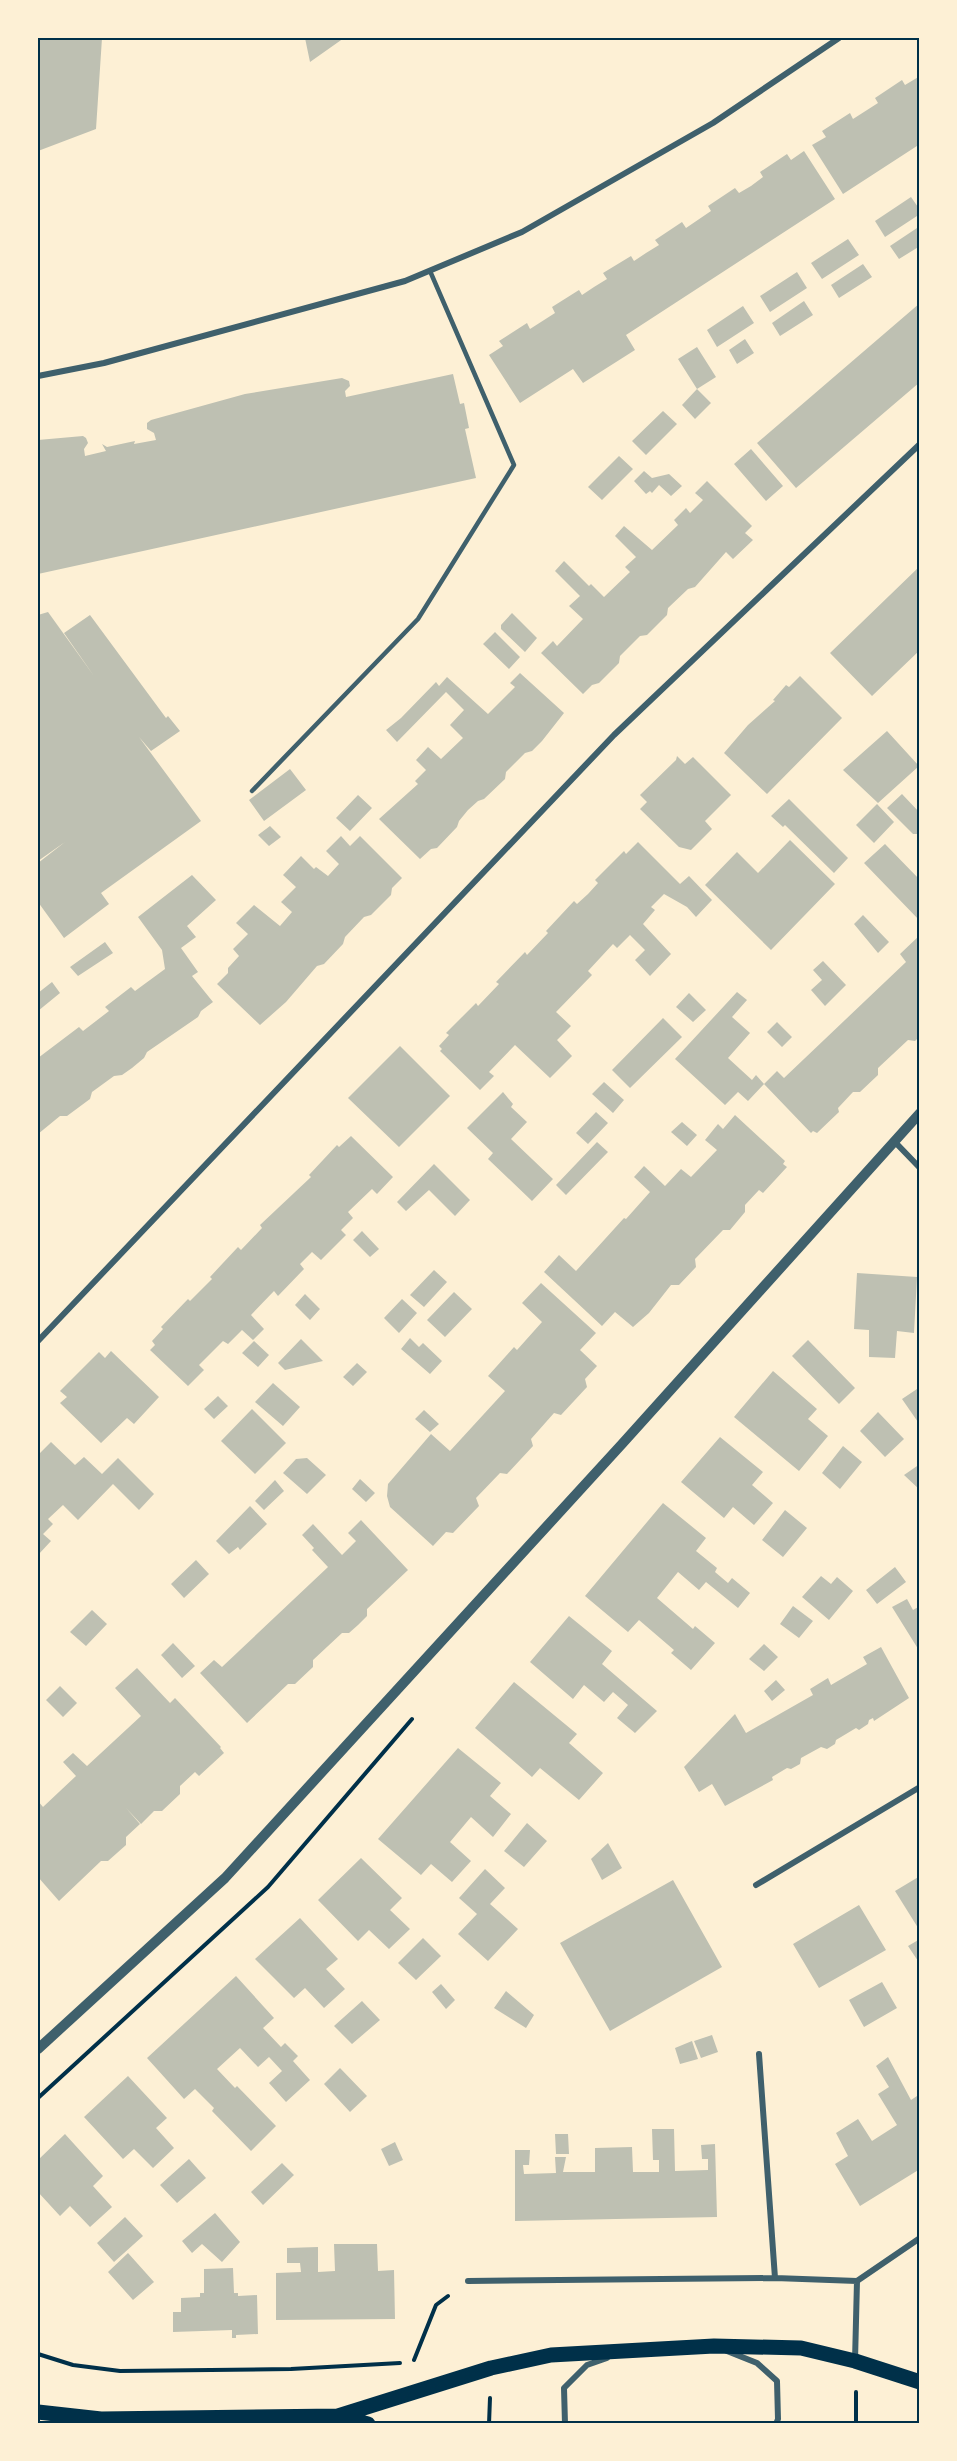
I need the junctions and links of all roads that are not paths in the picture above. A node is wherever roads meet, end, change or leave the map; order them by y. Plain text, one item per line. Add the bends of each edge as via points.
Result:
1 (839, 38) edge
2 (430, 271) junction
3 (38, 376) edge
4 (920, 444) edge
5 (252, 791) dead end
6 (920, 1113) edge
7 (893, 1140) junction
8 (920, 1168) edge
9 (38, 1329) edge
10 (40, 1338) edge
11 (920, 1787) edge
12 (756, 1885) dead end
13 (38, 2049) edge
14 (759, 2054) dead end
15 (920, 2238) edge
16 (775, 2278) junction
17 (468, 2281) road end
18 (857, 2281) junction
19 (714, 2346) junction
20 (624, 2352) junction
21 (855, 2361) junction
22 (920, 2382) edge
23 (38, 2412) edge
24 (339, 2415) junction
25 (368, 2424) edge
26 (566, 2424) edge
27 (776, 2424) edge

1 - 2 street via 713,123 522,232
2 - 3 street via 115,360
2 - 5 lane via 514,465 418,619
4 - 10 street via 614,735
6 - 7 street
7 - 8 street
7 - 13 street via 622,1444 225,1878
9 - 10 street
11 - 12 street
14 - 16 street
15 - 18 street
16 - 17 street
16 - 18 street
18 - 21 street
19 - 20 main road
19 - 21 main road via 801,2348
19 - 27 street via 757,2363 777,2381
20 - 24 main road via 551,2355 491,2368
20 - 26 street via 587,2365 564,2388
21 - 22 main road
23 - 24 main road via 101,2419
24 - 25 main road

